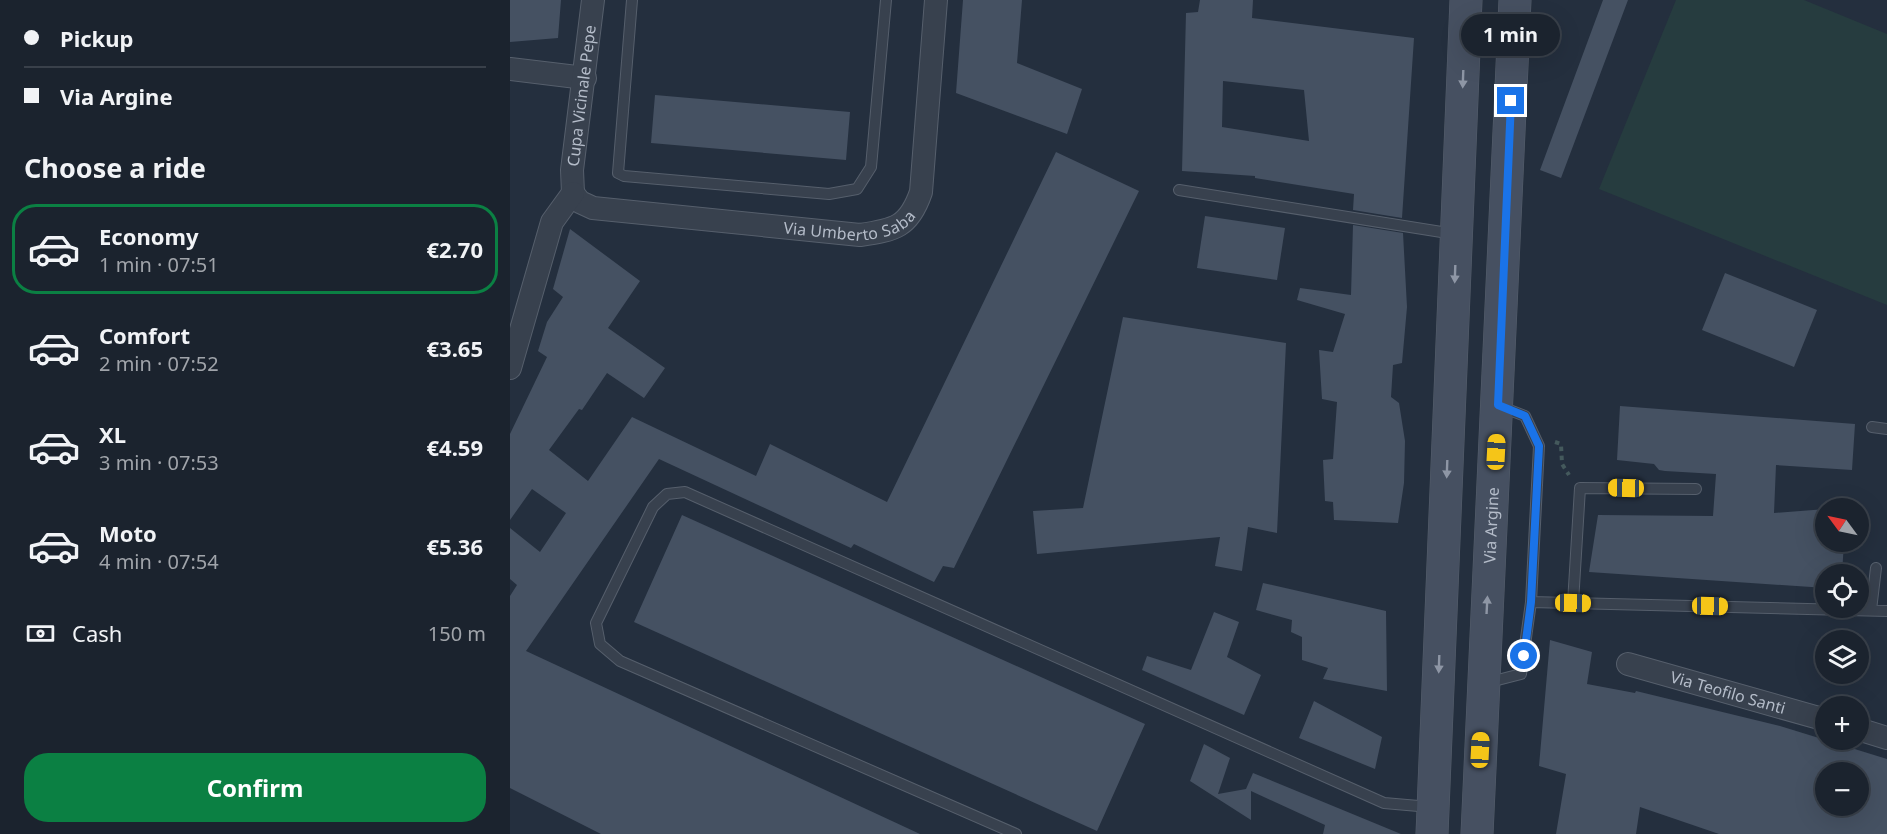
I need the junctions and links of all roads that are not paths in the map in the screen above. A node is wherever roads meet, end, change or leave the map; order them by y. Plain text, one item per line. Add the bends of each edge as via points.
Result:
1 (593, 0) edge
2 (632, 0) edge
3 (886, 0) edge
4 (936, 0) edge
5 (1466, 0) edge
6 (1515, 0) edge
7 (510, 69) edge
8 (585, 78) junction
9 (1179, 190) dead end
10 (573, 194) junction
11 (1457, 234) junction
12 (510, 368) edge
13 (1498, 405) junction
14 (1872, 427) dead end
15 (1887, 429) edge
16 (1696, 489) dead end
17 (1876, 568) dead end
18 (1531, 602) junction
19 (1573, 603) junction
20 (1871, 610) junction
21 (1887, 611) edge
22 (1628, 664) dead end
23 (1483, 684) junction
24 (1815, 717) edge
25 (1869, 732) edge
26 (1887, 738) edge
27 (1432, 820) edge
28 (1016, 834) edge
29 (1477, 834) edge

1 - 8 street, Cupa Vicinale Pepe
2 - 3 lane, Via Umberto Saba via 616,169 624,176 829,194 857,189 871,167
4 - 10 street, Via Umberto Saba via 921,192 908,219 898,227 860,235 592,208
5 -> 11 street
6 - 13 street, Via Argine
7 - 8 street
8 - 10 street, Cupa Vicinale Pepe via 572,170
9 - 11 lane
10 - 12 street via 552,222
11 -> 27 street
13 - 18 lane via 1525,416 1539,446
23 -> 13 street, Via Argine
14 - 15 lane
16 - 19 lane via 1580,488
17 - 20 lane
18 - 19 lane
18 - 23 lane via 1521,675
19 - 20 lane
20 - 21 lane
22 - 24 street, Via Teofilo Santi
23 - 29 street, Via Argine
25 - 26 street
27 - 28 lane via 1384,803 685,492 667,494 653,507 596,623 600,644 621,661

